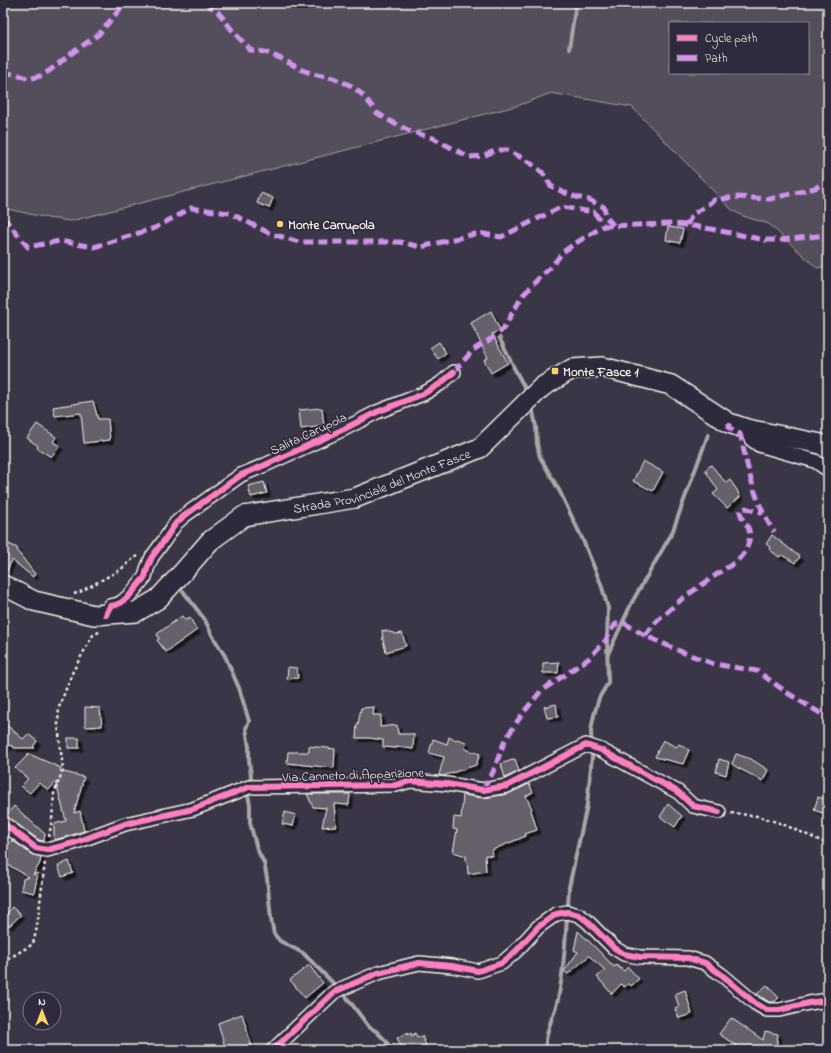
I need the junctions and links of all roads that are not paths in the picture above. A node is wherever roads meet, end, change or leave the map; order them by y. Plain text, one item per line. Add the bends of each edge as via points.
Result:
1 (454, 372) dead end
2 (747, 429) junction
3 (828, 449) edge
4 (828, 470) edge
5 (3, 585) edge
6 (107, 615) junction
7 (719, 812) road end
8 (3, 823) edge
9 (828, 1000) edge
10 (273, 1050) edge

1 - 6 street, Salita Carupola via 423,394 377,412 241,475 176,523 152,557 145,577 122,602 110,606
2 - 3 main road, Strada Provinciale del Monte Fasce via 821,444
2 - 4 street via 751,439 759,445 815,461
2 - 6 main road, Strada Provinciale del Monte Fasce via 729,423 671,385 602,367 572,369 542,387 480,448 355,498 244,516 210,541 158,599 136,612
5 - 6 main road, Strada Provinciale del Monte Fasce via 34,600 94,615
7 - 8 street, Via Canneto di Apparizione via 694,806 678,792 601,750 586,745 507,786 483,790 410,781 396,784 249,787 193,809 125,824 47,850 36,848
9 - 10 street via 767,1010 706,963 688,958 624,954 613,947 579,914 567,912 556,914 538,927 502,963 478,971 420,963 378,973 334,992

